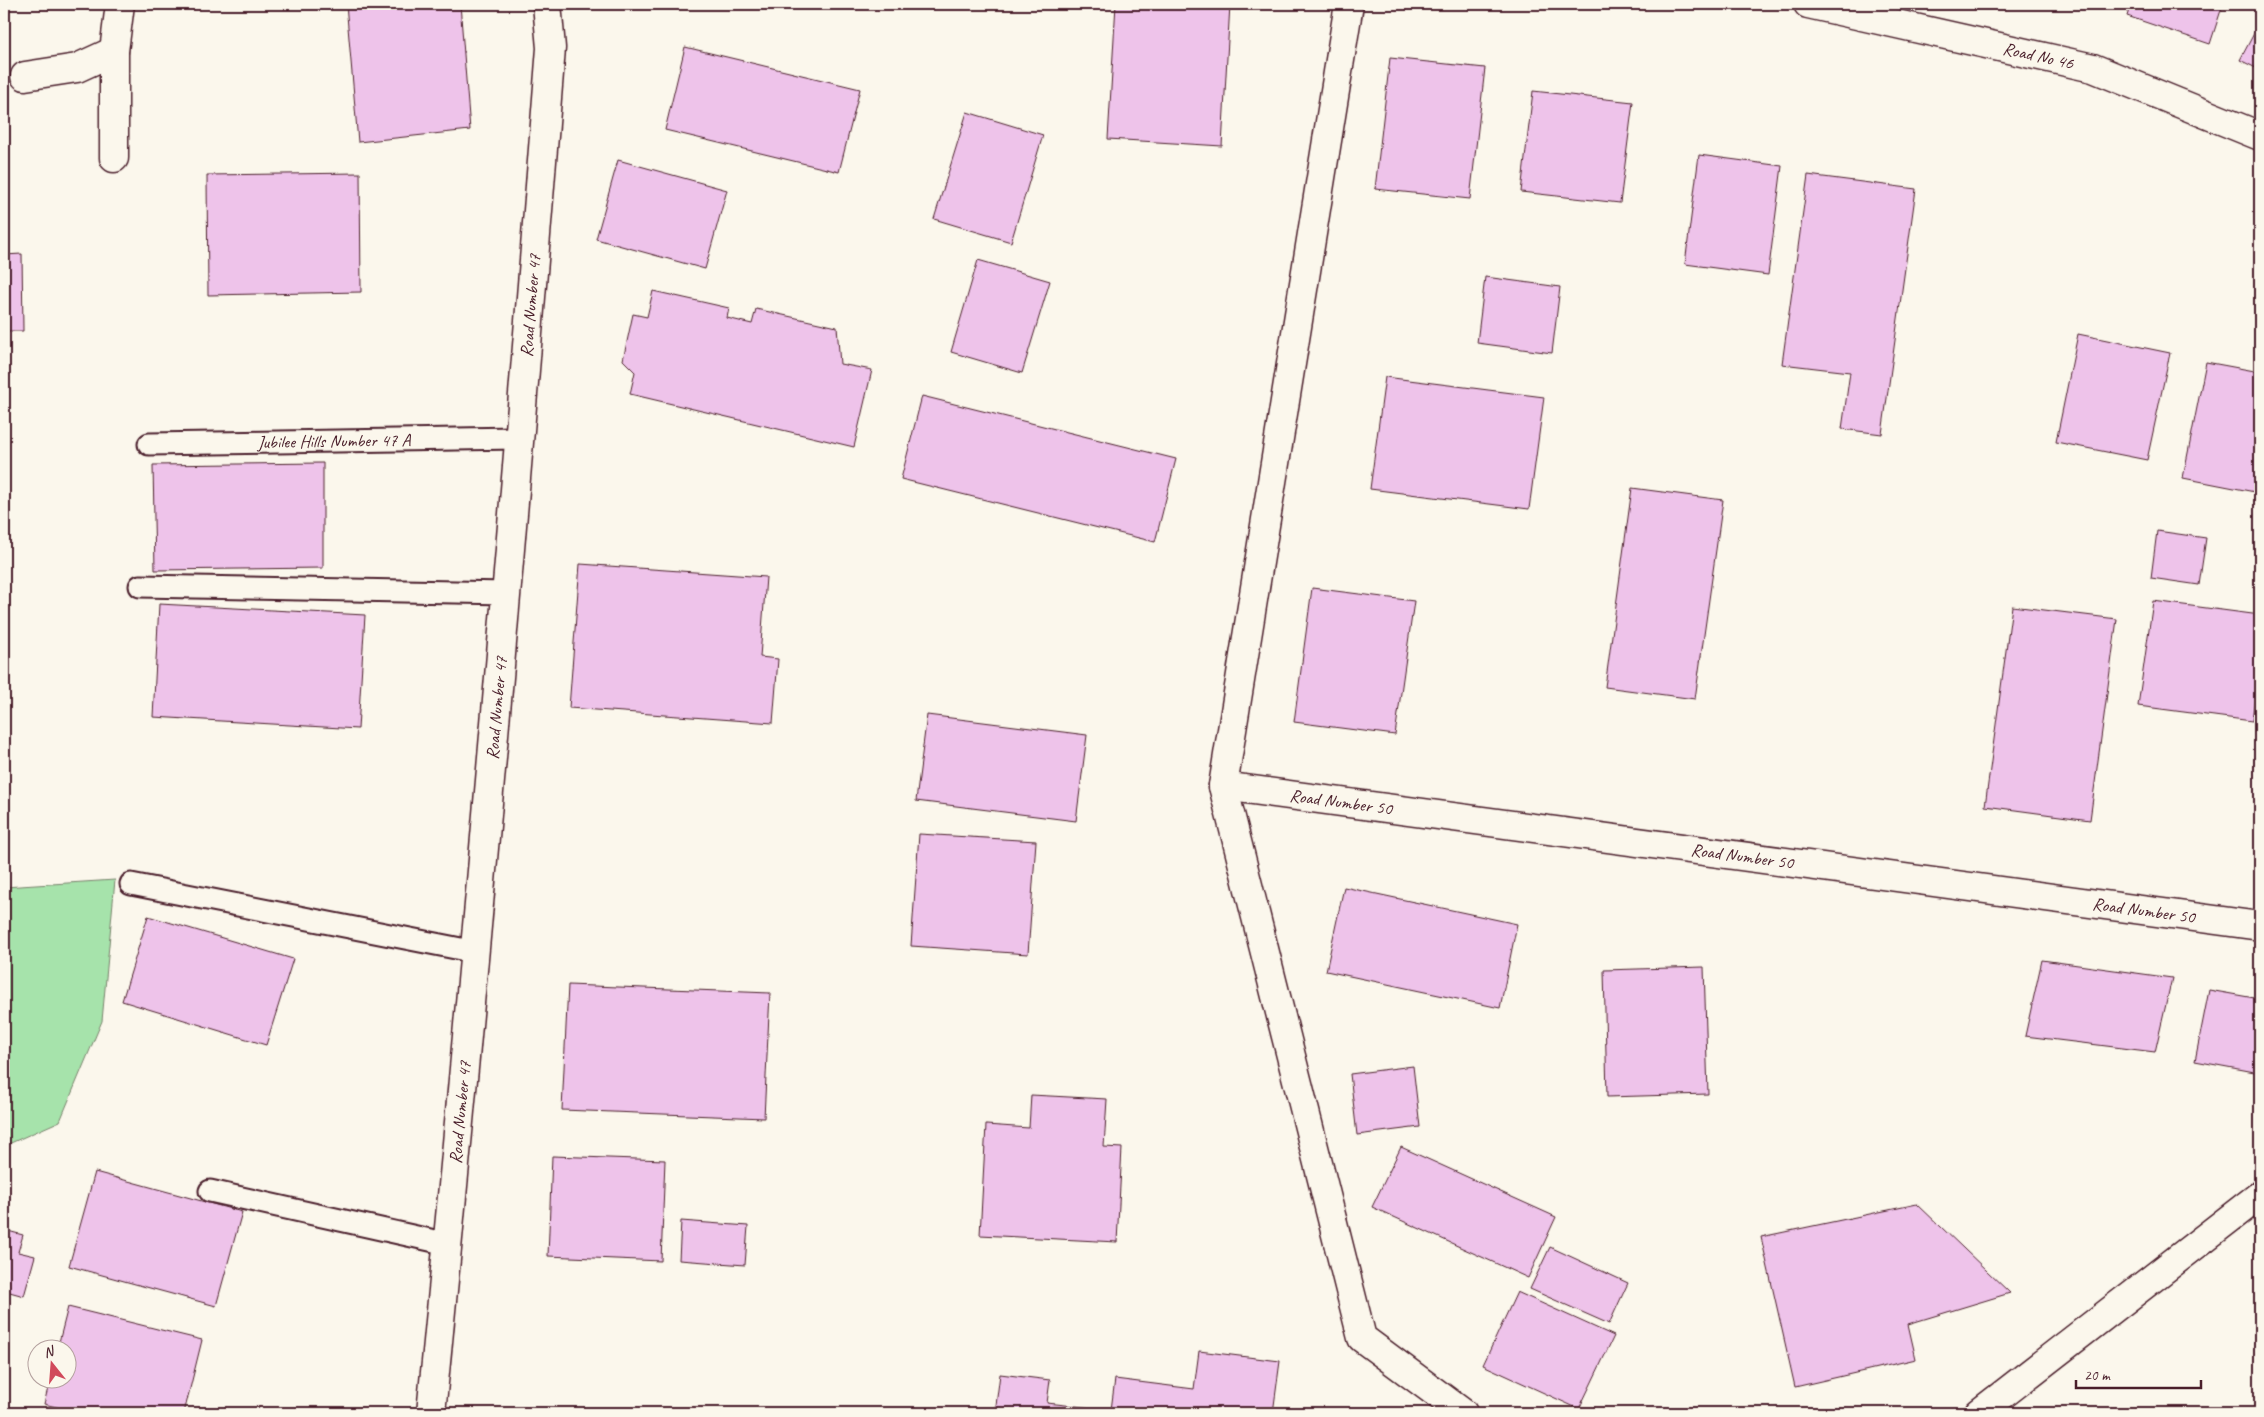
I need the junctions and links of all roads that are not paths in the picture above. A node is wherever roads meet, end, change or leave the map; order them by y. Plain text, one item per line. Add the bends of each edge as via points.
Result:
1 (120, 4) edge
2 (547, 4) edge
3 (1348, 4) edge
4 (1815, 5) edge
5 (114, 51) junction
6 (25, 76) dead end
7 (2260, 136) edge
8 (114, 158) dead end
9 (520, 438) junction
10 (149, 444) dead end
11 (140, 586) dead end
12 (506, 593) junction
13 (1223, 786) junction
14 (131, 884) dead end
15 (2260, 926) edge
16 (476, 952) junction
17 (210, 1191) dead end
18 (2260, 1195) edge
19 (448, 1244) junction
20 (431, 1413) edge
21 (1463, 1413) edge
22 (1979, 1413) edge

1 - 5 street
2 - 9 street, Road Number 47 via 551,48
3 - 13 street
4 - 7 street, Road No 46 via 2093,68
5 - 6 street via 77,68
5 - 8 street
9 - 10 lane, Jubilee Hills Number 47 A
9 - 12 street, Road Number 47
11 - 12 lane
12 - 16 street, Road Number 47
13 - 15 street, Road Number 50
13 - 21 street via 1362,1338
14 - 16 lane
16 - 19 street, Road Number 47
17 - 19 lane
18 - 22 street
19 - 20 street, Road Number 47

